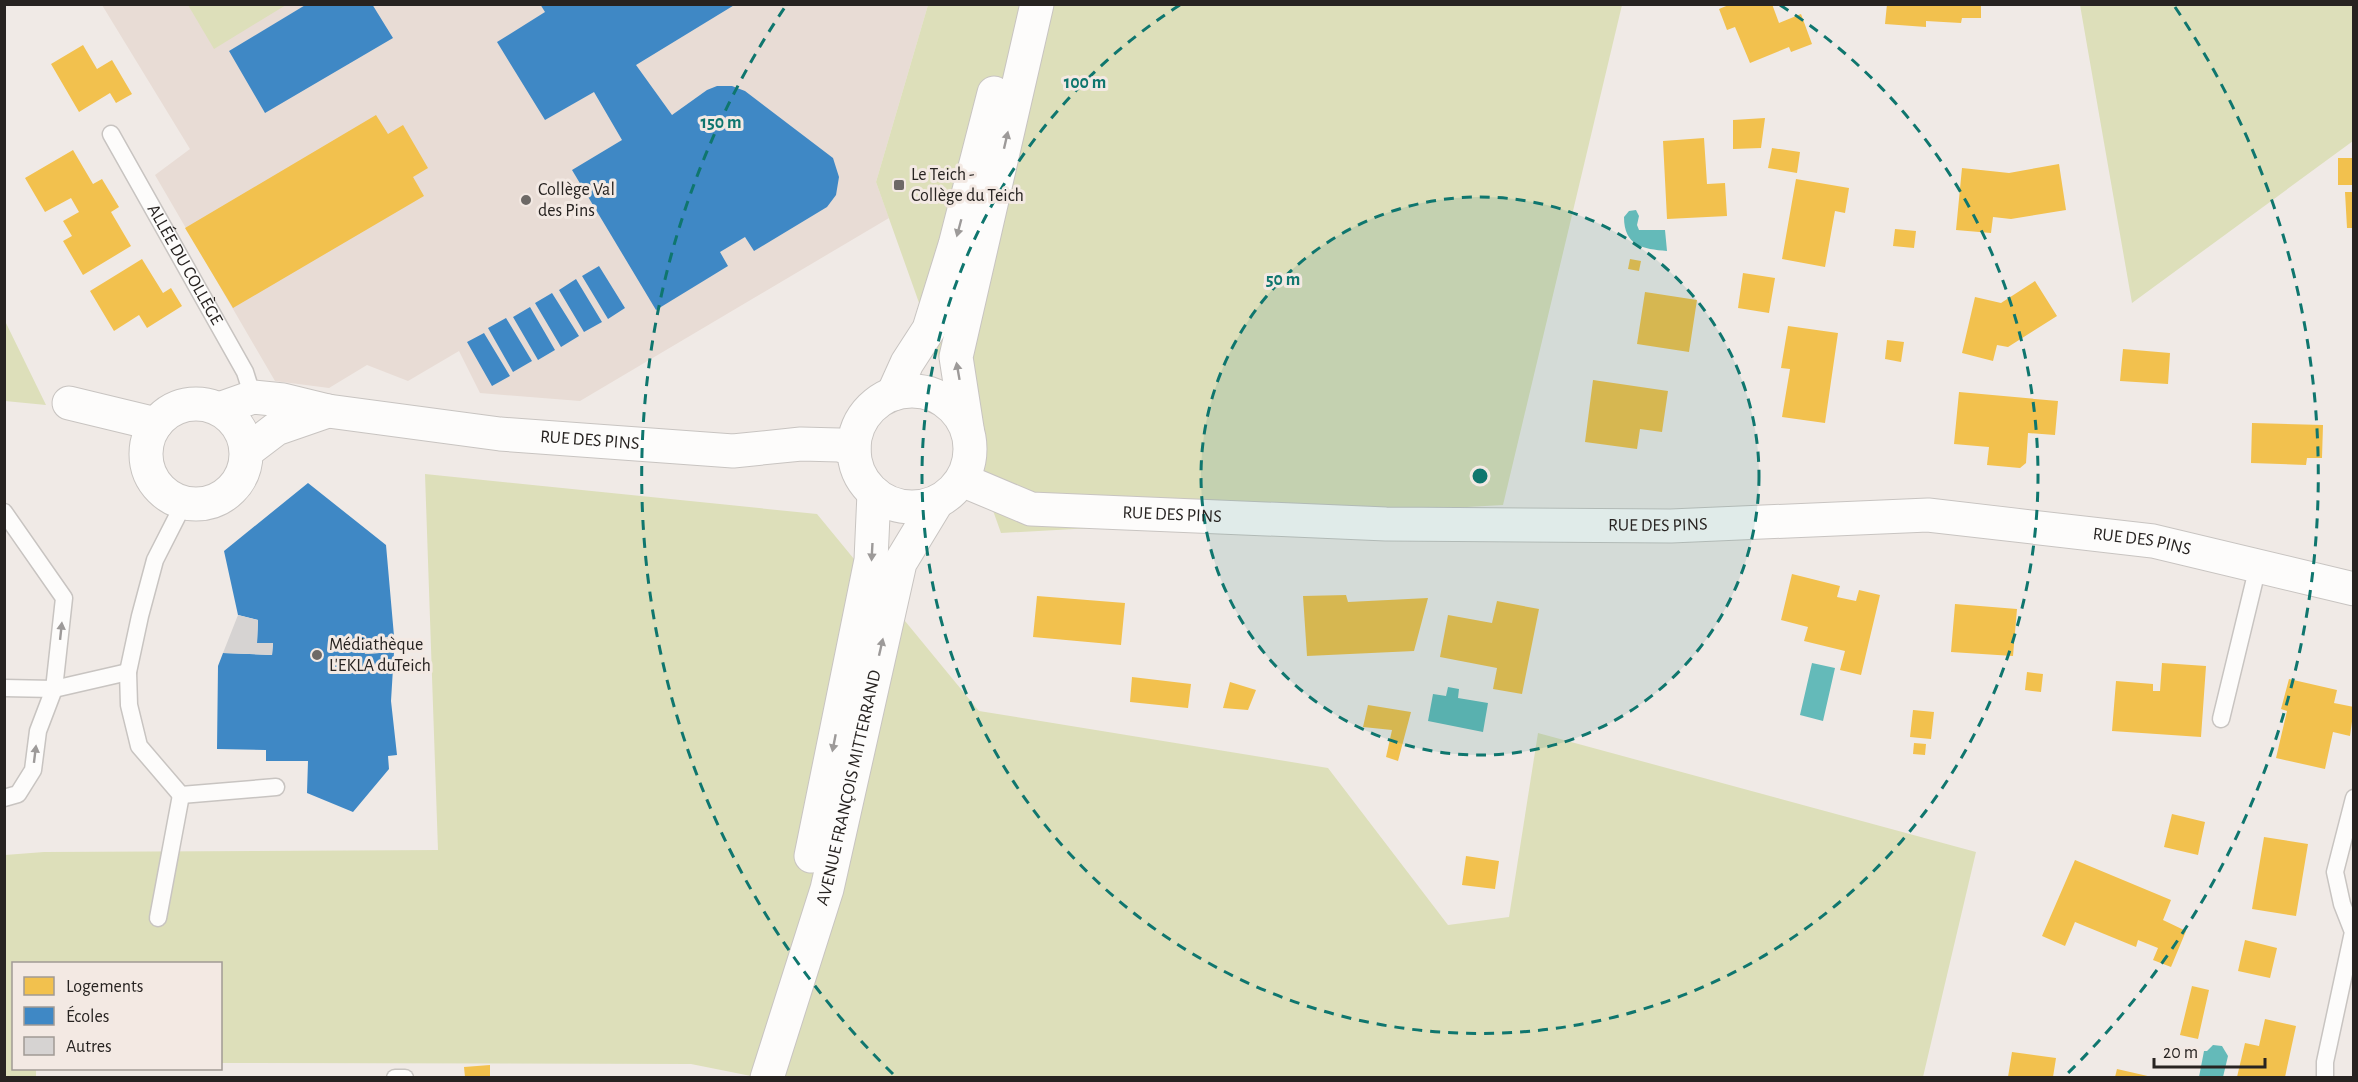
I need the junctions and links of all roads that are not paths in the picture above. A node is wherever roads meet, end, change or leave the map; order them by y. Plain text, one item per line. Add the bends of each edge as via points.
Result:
1 (1018, 4) edge
2 (1037, 4) edge
3 (111, 134) dead end
4 (893, 394) junction
5 (253, 397) junction
6 (69, 403) dead end
7 (219, 409) junction
8 (328, 411) junction
9 (156, 424) junction
10 (967, 428) junction
11 (854, 449) junction
12 (247, 451) junction
13 (962, 480) junction
14 (874, 493) junction
15 (937, 502) junction
16 (184, 503) junction
17 (4, 513) edge
18 (2258, 566) junction
19 (2354, 589) edge
20 (128, 672) junction
21 (4, 688) edge
22 (54, 689) junction
23 (2221, 719) dead end
24 (276, 787) dead end
25 (181, 795) junction
26 (4, 798) edge
27 (2354, 798) edge
28 (158, 918) dead end
29 (395, 1077) edge
30 (405, 1077) edge
31 (761, 1077) edge
32 (767, 1077) edge
33 (2325, 1077) edge

1 -> 4 street via 929,329
10 -> 2 street via 956,357
3 - 5 lane, ALLÉE DU COLLÈGE via 246,372
4 - 10 street via 911,390 929,393 945,401
4 - 11 street via 865,415
5 - 7 street, RUE DES PINS
5 - 8 street, RUE DES PINS
6 - 9 street
7 - 9 street via 202,404 184,405
7 - 12 street via 242,431
8 - 11 street, RUE DES PINS via 576,440 733,451 801,444
8 - 12 street, RUE DES PINS via 276,429
9 - 16 street via 148,439 149,472 169,497
10 - 13 street via 969,464
11 - 14 street via 856,465
12 - 16 street via 240,480 230,493 200,505
13 - 15 street
13 - 18 street, RUE DES PINS via 1031,509 1386,524 1671,526 1928,515 2153,541
14 - 15 street via 888,503 904,507
14 -> 31 street, AVENUE FRANÇOIS MITTERRAND via 872,560 807,879
32 -> 15 street, AVENUE FRANÇOIS MITTERRAND via 827,889 900,563
16 - 20 lane via 155,560
22 -> 17 lane via 64,598
18 - 19 street, RUE DES PINS
18 - 23 lane
20 - 22 lane
20 - 25 lane via 129,705 140,746
21 - 22 lane
26 -> 22 lane via 18,794 33,770 38,731
24 - 25 lane
25 - 28 lane
27 - 33 lane via 2335,872 2353,932
29 - 30 lane

